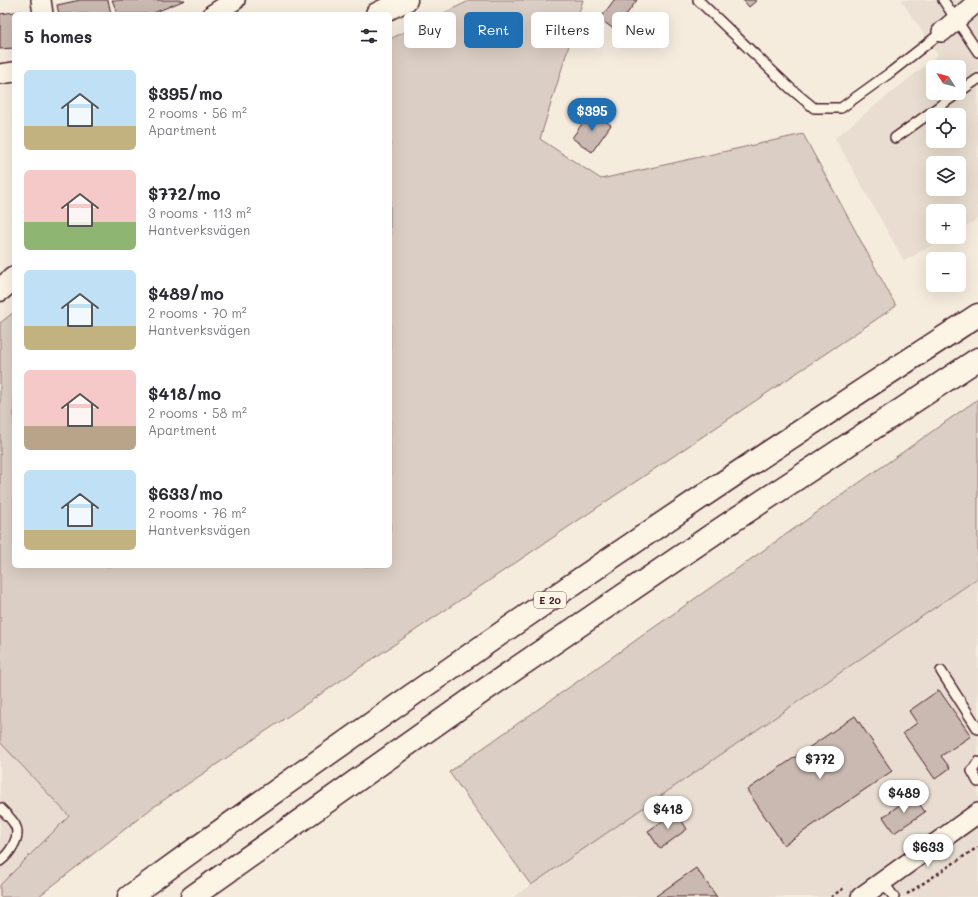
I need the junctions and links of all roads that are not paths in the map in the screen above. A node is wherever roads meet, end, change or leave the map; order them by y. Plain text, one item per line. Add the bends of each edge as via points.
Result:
1 (41, 0) edge
2 (235, 0) edge
3 (406, 0) edge
4 (698, 0) edge
5 (943, 0) edge
6 (978, 1) edge
7 (43, 12) edge
8 (216, 12) edge
9 (381, 12) edge
10 (956, 20) junction
11 (942, 32) joint
12 (978, 52) edge
13 (12, 72) edge
14 (0, 74) edge
15 (978, 79) edge
16 (966, 87) edge
17 (948, 100) edge
18 (895, 138) dead end
19 (12, 280) edge
20 (0, 290) edge
21 (978, 314) edge
22 (978, 359) edge
23 (941, 671) dead end
24 (978, 729) edge
25 (978, 762) edge
26 (978, 782) edge
27 (0, 808) edge
28 (978, 814) edge
29 (0, 861) edge
30 (883, 882) junction
31 (129, 897) edge
32 (192, 897) edge
33 (861, 897) edge
34 (894, 897) edge

1 - 7 street
2 - 8 street
3 - 9 main road
4 - 11 lane via 814,108 841,108
5 - 10 lane
6 - 10 street
10 - 11 street
10 - 12 lane
13 - 14 street
15 - 16 lane
17 - 18 lane
19 - 20 main road
21 - 31 main road, E 20 via 703,496 463,660
22 - 32 main road via 722,528 499,680
23 - 24 lane
25 - 26 lane via 972,771
27 - 29 lane via 15,824 17,838
28 - 30 street
30 - 33 street
30 - 34 lane

